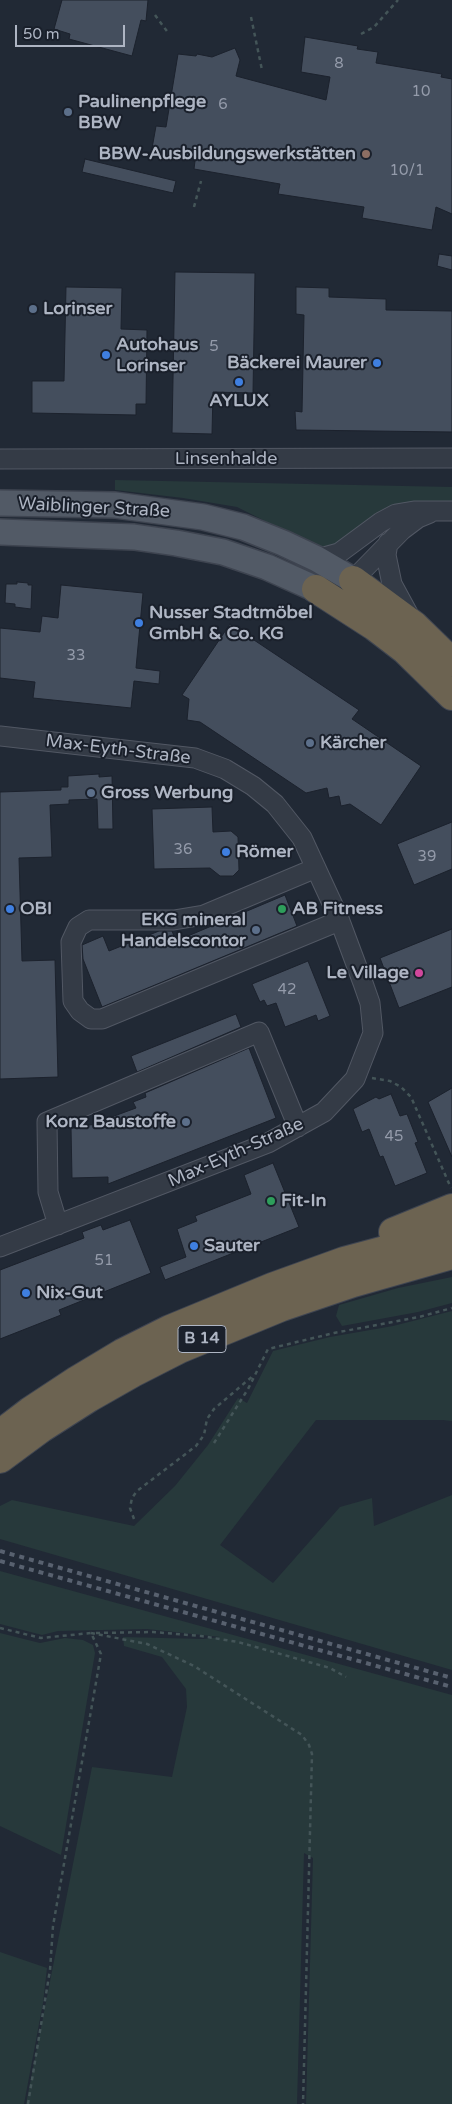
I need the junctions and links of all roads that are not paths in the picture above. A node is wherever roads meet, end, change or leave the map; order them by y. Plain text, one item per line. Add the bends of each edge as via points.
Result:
1 (452, 458) edge
2 (0, 459) edge
3 (0, 503) edge
4 (452, 511) edge
5 (431, 512) junction
6 (0, 532) edge
7 (388, 543) junction
8 (317, 559) junction
9 (353, 580) junction
10 (316, 589) junction
11 (414, 625) junction
12 (452, 662) edge
13 (452, 696) edge
14 (0, 736) edge
15 (316, 868) junction
16 (339, 921) junction
17 (298, 1127) junction
18 (452, 1208) edge
19 (58, 1225) junction
20 (452, 1232) edge
21 (0, 1247) edge
22 (452, 1255) edge
23 (344, 1261) junction
24 (0, 1434) edge
25 (0, 1460) edge

1 - 2 street, Linsenhalde
3 - 8 main road, Waiblinger Straße via 115,505 195,515 243,527
4 - 5 street
5 - 7 street via 418,518
5 - 8 street via 396,514 339,553
6 - 10 main road, Waiblinger Straße via 134,537 176,543 223,552
7 - 9 street
7 - 11 street via 386,554 392,584
8 - 9 main road, Waiblinger Straße
9 - 10 street via 336,588
9 - 11 highway
10 - 13 highway via 405,650
11 - 12 highway
14 - 15 street, Max-Eyth-Straße via 194,758 225,769 275,804 302,838
15 - 16 street, Max-Eyth-Straße
15 - 16 street via 204,914 174,920 89,920 78,927 71,942 74,1000 80,1011 91,1019 102,1019
16 - 17 street, Max-Eyth-Straße via 370,1003 373,1033 355,1079 324,1112
17 - 19 street, Max-Eyth-Straße via 268,1142
17 - 19 street via 259,1032 47,1122 48,1192
18 - 23 highway via 383,1236
19 - 21 street, Max-Eyth-Straße
20 - 23 highway, B 14
22 - 25 highway, B 14 via 282,1307 180,1349 90,1398 42,1428
23 - 24 highway, B 14 via 272,1286 122,1353 30,1411

